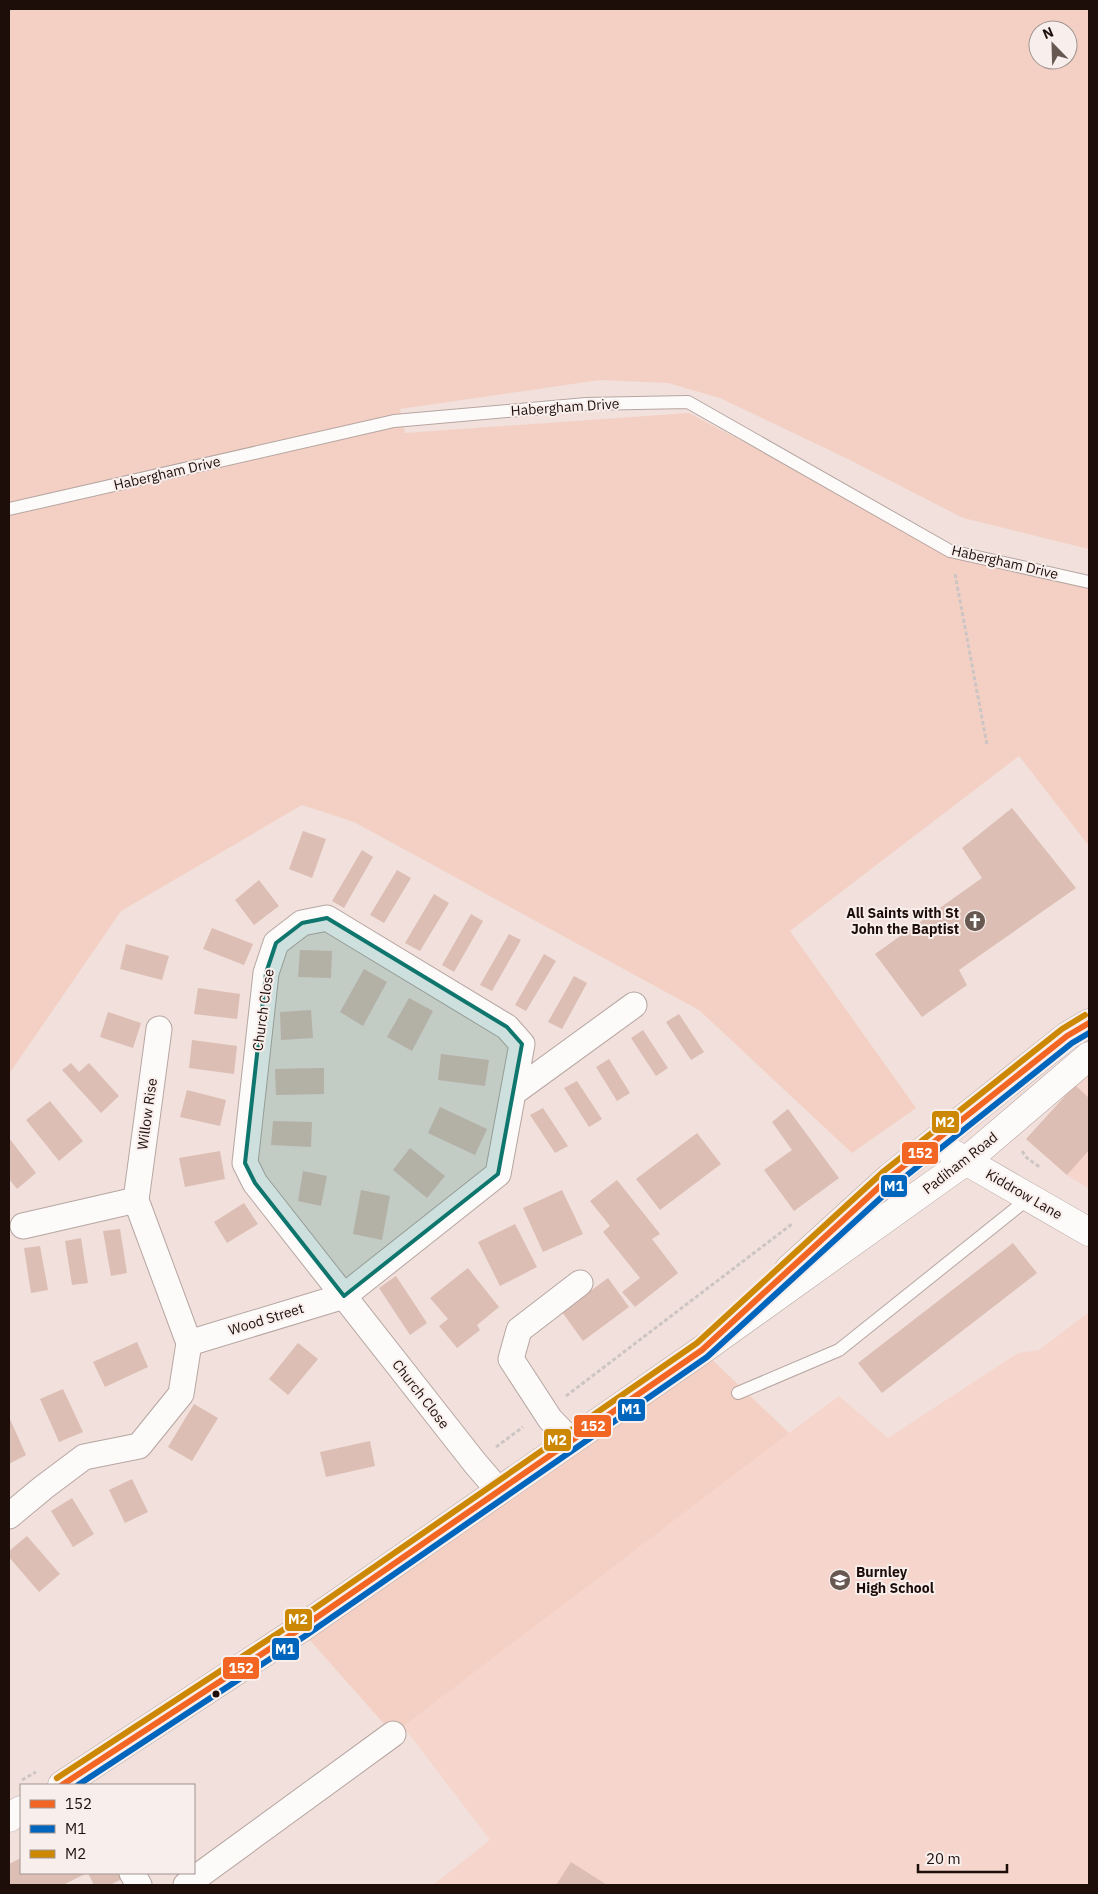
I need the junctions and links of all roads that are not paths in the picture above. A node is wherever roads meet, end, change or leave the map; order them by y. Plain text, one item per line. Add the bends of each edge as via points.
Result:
1 (9, 509) edge
2 (1089, 582) edge
3 (634, 1005) dead end
4 (1089, 1023) edge
5 (159, 1028) dead end
6 (1089, 1056) edge
7 (513, 1093) junction
8 (933, 1142) junction
9 (966, 1161) junction
10 (1029, 1198) junction
11 (136, 1200) junction
12 (24, 1226) dead end
13 (1089, 1232) edge
14 (580, 1283) dead end
15 (344, 1296) junction
16 (189, 1343) junction
17 (702, 1350) junction
18 (738, 1393) dead end
19 (571, 1441) junction
20 (499, 1491) junction
21 (9, 1516) edge
22 (394, 1734) dead end
23 (78, 1781) edge
24 (20, 1811) edge
25 (9, 1818) edge
26 (186, 1885) edge

1 - 2 lane, Habergham Drive via 394,421 586,404 688,402 950,551
3 - 7 street
4 - 8 main road, Padiham Road via 1067,1036
5 - 11 street, Willow Rise
6 - 9 main road, Padiham Road
7 - 15 street, Church Close via 498,1174
7 - 15 street, Church Close via 522,1044 507,1027 328,918 302,923 276,943 266,973 245,1163 256,1183
8 - 9 main road, Kiddrow Lane
8 - 17 main road, Padiham Road via 890,1176
9 - 10 main road, Kiddrow Lane
9 - 17 main road, Padiham Road
10 - 13 main road, Kiddrow Lane
10 - 18 lane via 839,1350
11 - 12 street
11 - 16 street, Willow Rise
14 - 19 street via 519,1330 511,1359 550,1420
15 - 16 street, Wood Street
15 - 20 street, Church Close
16 - 21 street via 181,1394 139,1446 84,1457
17 - 19 main road, Padiham Road
19 - 20 main road, Padiham Road
20 - 23 main road, Padiham Road
22 - 26 street
24 - 25 main road

